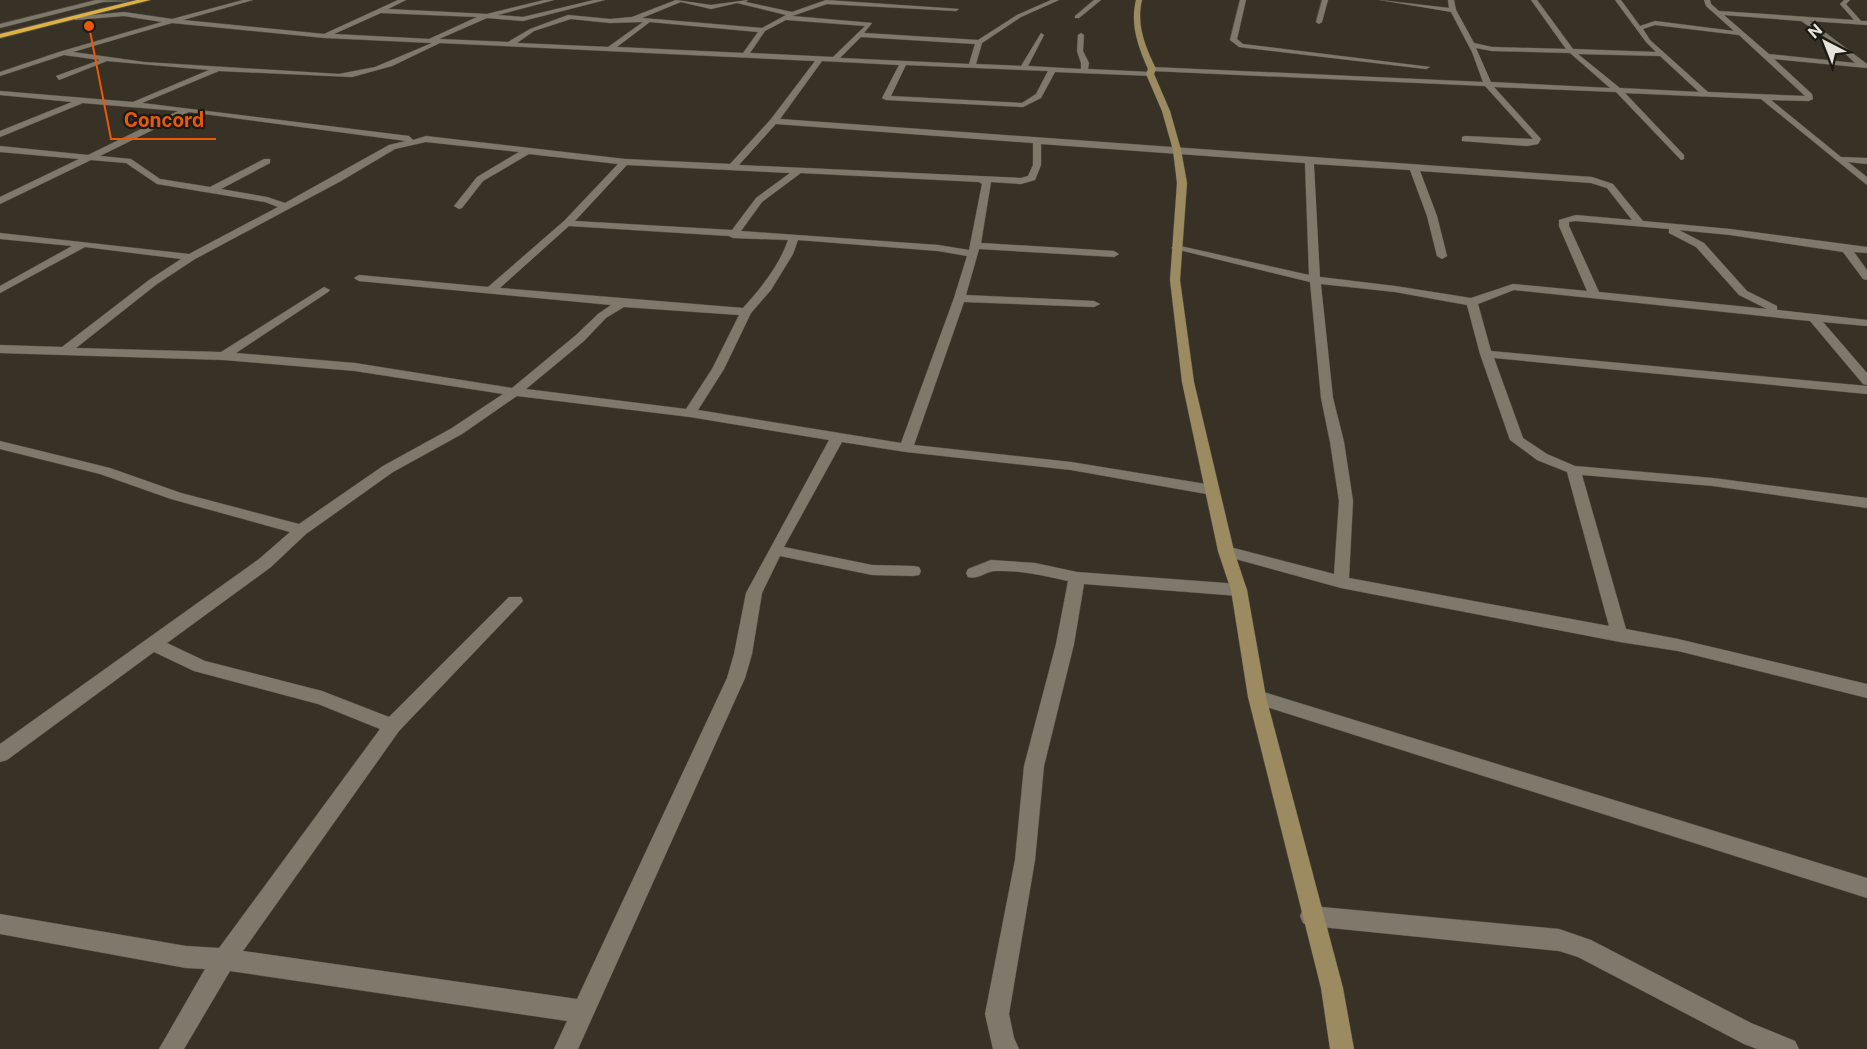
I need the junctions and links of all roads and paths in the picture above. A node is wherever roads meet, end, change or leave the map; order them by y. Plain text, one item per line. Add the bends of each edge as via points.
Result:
1 (102, 0) edge
2 (146, 0) edge
3 (250, 0) edge
4 (321, 0) edge
5 (403, 0) edge
6 (518, 0) edge
7 (551, 0) edge
8 (602, 0) edge
9 (680, 0) edge
10 (918, 0) edge
11 (1056, 0) edge
12 (1098, 0) edge
13 (1132, 0) edge
14 (1139, 0) edge
15 (1243, 0) edge
16 (1325, 0) edge
17 (1383, 0) edge
18 (1450, 0) edge
19 (1533, 0) edge
20 (1618, 0) edge
21 (1707, 0) edge
22 (1847, 0) edge
23 (742, 1) edge
24 (129, 2) edge
25 (311, 2) dead end
26 (539, 4) junction
27 (908, 6) junction
28 (924, 8) junction
29 (956, 9) dead end
30 (1453, 10) junction
31 (382, 11) junction
32 (124, 14) junction
33 (546, 14) junction
34 (1718, 14) junction
35 (571, 16) junction
36 (789, 16) junction
37 (482, 17) junction
38 (1077, 17) dead end
39 (75, 18) junction
40 (917, 18) dead end
41 (633, 19) junction
42 (1802, 19) junction
43 (170, 21) junction
44 (647, 22) junction
45 (1319, 22) dead end
46 (1864, 23) edge
47 (0, 26) edge
48 (1640, 28) junction
49 (763, 30) junction
50 (0, 31) edge
51 (1738, 33) junction
52 (860, 34) junction
53 (1041, 35) dead end
54 (1081, 35) dead end
55 (0, 36) edge
56 (325, 36) junction
57 (429, 41) junction
58 (440, 42) junction
59 (979, 42) junction
60 (509, 45) junction
61 (1473, 48) junction
62 (610, 49) junction
63 (1572, 51) junction
64 (61, 53) junction
65 (1662, 54) junction
66 (745, 55) junction
67 (1767, 56) junction
68 (820, 59) junction
69 (107, 60) junction
70 (834, 60) junction
71 (903, 63) junction
72 (972, 66) junction
73 (1866, 67) edge
74 (1023, 68) junction
75 (1426, 68) dead end
76 (219, 69) junction
77 (1052, 70) junction
78 (1084, 71) junction
79 (1151, 71) junction
80 (0, 74) edge
81 (59, 78) dead end
82 (1488, 85) junction
83 (1619, 91) junction
84 (0, 93) edge
85 (1707, 95) junction
86 (1764, 98) junction
87 (83, 100) junction
88 (134, 104) junction
89 (187, 110) junction
90 (774, 121) junction
91 (0, 134) edge
92 (1465, 139) dead end
93 (415, 140) junction
94 (1037, 143) junction
95 (0, 149) edge
96 (1177, 150) junction
97 (526, 152) junction
98 (1681, 157) dead end
99 (87, 158) junction
100 (1838, 159) junction
101 (267, 161) dead end
102 (1308, 161) junction
103 (625, 162) junction
104 (1867, 162) edge
105 (732, 167) junction
106 (1414, 168) junction
107 (799, 170) junction
108 (982, 181) junction
109 (1867, 182) edge
110 (212, 190) junction
111 (0, 201) edge
112 (283, 206) junction
113 (459, 206) dead end
114 (567, 223) junction
115 (1640, 224) junction
116 (1663, 227) junction
117 (733, 235) junction
118 (0, 236) edge
119 (794, 237) junction
120 (82, 245) junction
121 (1176, 248) junction
122 (1846, 249) junction
123 (974, 250) junction
124 (1867, 250) edge
125 (1114, 254) dead end
126 (1442, 256) dead end
127 (191, 257) junction
128 (1867, 277) edge
129 (359, 278) dead end
130 (0, 280) edge
131 (1315, 280) junction
132 (12, 282) junction
133 (0, 290) edge
134 (324, 290) dead end
135 (491, 290) junction
136 (1594, 294) junction
137 (960, 298) junction
138 (1472, 302) junction
139 (622, 303) junction
140 (1094, 304) dead end
141 (746, 312) junction
142 (1784, 313) junction
143 (1813, 317) junction
144 (1867, 322) edge
145 (0, 349) edge
146 (66, 350) junction
147 (1486, 354) junction
148 (224, 356) junction
149 (1867, 381) edge
150 (1867, 390) edge
151 (515, 392) junction
152 (690, 413) junction
153 (838, 436) junction
154 (0, 445) edge
155 (906, 448) junction
156 (1573, 470) junction
157 (1212, 490) junction
158 (1867, 503) edge
159 (301, 530) junction
160 (775, 550) junction
161 (1226, 551) junction
162 (913, 571) dead end
163 (974, 573) dead end
164 (1077, 578) junction
165 (1341, 582) junction
166 (1239, 590) junction
167 (515, 601) dead end
168 (1620, 636) junction
169 (152, 643) junction
170 (1867, 691) edge
171 (1257, 697) junction
172 (392, 726) junction
173 (0, 754) edge
174 (1867, 888) edge
175 (1311, 916) junction
176 (0, 924) edge
177 (224, 959) junction
178 (583, 1012) junction
179 (1745, 1040) edge
180 (171, 1049) edge
181 (566, 1049) edge
182 (1007, 1049) edge
183 (1342, 1049) edge
184 (1787, 1049) edge

1 - 24 street
1 - 47 street
2 - 24 highway
3 - 43 street
4 - 25 street
5 - 31 street
6 - 26 street
7 - 26 street
8 - 33 street
9 - 23 street via 711,7
9 - 41 street
10 - 27 street
11 - 59 street via 1019,16
12 - 38 street
13 - 14 street
14 - 79 street via 1137,32
15 - 75 street via 1233,40 1241,46
16 - 45 street
17 - 30 street
18 - 30 street
19 - 63 street
20 - 48 street
21 - 34 street
22 - 46 street via 1843,4
23 - 36 street
24 - 32 street via 119,11
24 - 39 highway
24 - 50 highway
26 - 37 street
27 - 28 street
27 - 36 street via 831,1
28 - 29 street
28 - 40 street
30 - 61 street
31 - 37 street
31 - 56 street
32 - 39 street
32 - 43 street
33 - 35 street
33 - 37 street via 523,19
34 - 42 street
34 - 51 street
35 - 41 street via 610,21
35 - 60 street via 532,30
36 - 49 street
36 - 52 street via 870,24
37 - 57 street
39 - 55 highway
41 - 44 street
42 - 46 street
42 - 73 street
43 - 56 street
43 - 64 street
44 - 49 street
44 - 62 street
48 - 51 street via 1655,23
48 - 65 street
49 - 66 street
51 - 67 street
52 - 59 street
52 - 70 street
53 - 74 street
54 - 78 street
56 - 57 street
57 - 58 street
58 - 60 street
58 - 76 street via 354,76
59 - 72 street
60 - 62 street
61 - 63 street
61 - 82 street
62 - 66 street
63 - 65 street
63 - 83 street
64 - 69 street
64 - 80 street
65 - 85 street
66 - 68 street
67 - 73 street
67 - 86 street via 1809,99
68 - 70 street
68 - 90 street
69 - 76 street
69 - 81 street
70 - 71 street
71 - 72 street
71 - 77 street via 886,98 1023,105 1032,103 1044,91
72 - 74 street
74 - 77 street
76 - 88 street
77 - 78 street
78 - 79 street
79 - 82 street
79 - 96 street
82 - 83 street
82 - 92 street via 1537,141
83 - 85 street
83 - 98 street
84 - 87 street
85 - 86 street
86 - 100 street
87 - 88 street
87 - 91 street
88 - 89 street
89 - 93 street
89 - 99 street
90 - 94 street
90 - 105 street
93 - 97 street
93 - 112 street via 392,147
94 - 96 street
94 - 108 street via 1037,165 1028,180
95 - 99 street
96 - 102 street
96 - 121 street via 1182,196
97 - 103 street
97 - 113 street via 480,179
99 - 110 street via 128,161 139,166 143,175 157,181
99 - 111 street
100 - 104 street
100 - 109 street
101 - 110 street
102 - 106 street
102 - 131 street
103 - 105 street
103 - 114 street
105 - 107 street
106 - 115 street via 1599,182 1610,186
106 - 126 street
107 - 108 street
107 - 117 street via 759,200
108 - 123 street via 987,183
110 - 112 street
112 - 127 street
114 - 117 street
114 - 135 street
115 - 116 street
115 - 136 street via 1564,220
116 - 122 street via 1730,232
116 - 142 street via 1700,245 1743,293
117 - 119 street
118 - 120 street
119 - 123 street
119 - 141 street via 765,290
120 - 127 street
120 - 132 street
121 - 131 street
121 - 157 street via 1175,280 1185,364
122 - 124 street
122 - 128 street
123 - 125 street
123 - 137 street
127 - 146 street
129 - 135 street
130 - 132 street
131 - 138 street
131 - 165 street via 1327,398 1346,501
132 - 133 street
134 - 148 street
135 - 139 street
136 - 138 street via 1513,287
136 - 142 street
137 - 140 street
137 - 155 street
138 - 147 street
139 - 141 street
139 - 151 street
141 - 152 street via 718,369
142 - 143 street
143 - 144 street
143 - 149 street
145 - 146 street
146 - 148 street
147 - 150 street
147 - 156 street via 1517,440 1542,458
148 - 151 street via 355,367
151 - 152 street
151 - 159 street via 457,431 388,469
152 - 153 street
153 - 155 street
153 - 160 street
154 - 159 street via 105,471 176,496
155 - 157 street via 1071,466
156 - 158 street via 1713,482
156 - 168 street
157 - 161 street
159 - 169 street via 265,564
160 - 162 street via 872,570
160 - 178 street via 754,593 736,678
161 - 165 street
161 - 166 street
163 - 164 street via 991,565 1035,568
164 - 166 street
164 - 182 street via 1065,644 1034,766 1025,860 997,1014
165 - 168 street
166 - 171 street
167 - 172 street
168 - 170 street via 1678,645
169 - 172 street via 200,666 322,698
169 - 173 street
171 - 174 street
171 - 175 street
172 - 177 street
175 - 179 street via 1559,940 1606,960
175 - 183 street via 1332,988
176 - 177 street via 186,957
177 - 178 street
177 - 180 street
178 - 181 street
179 - 184 street

